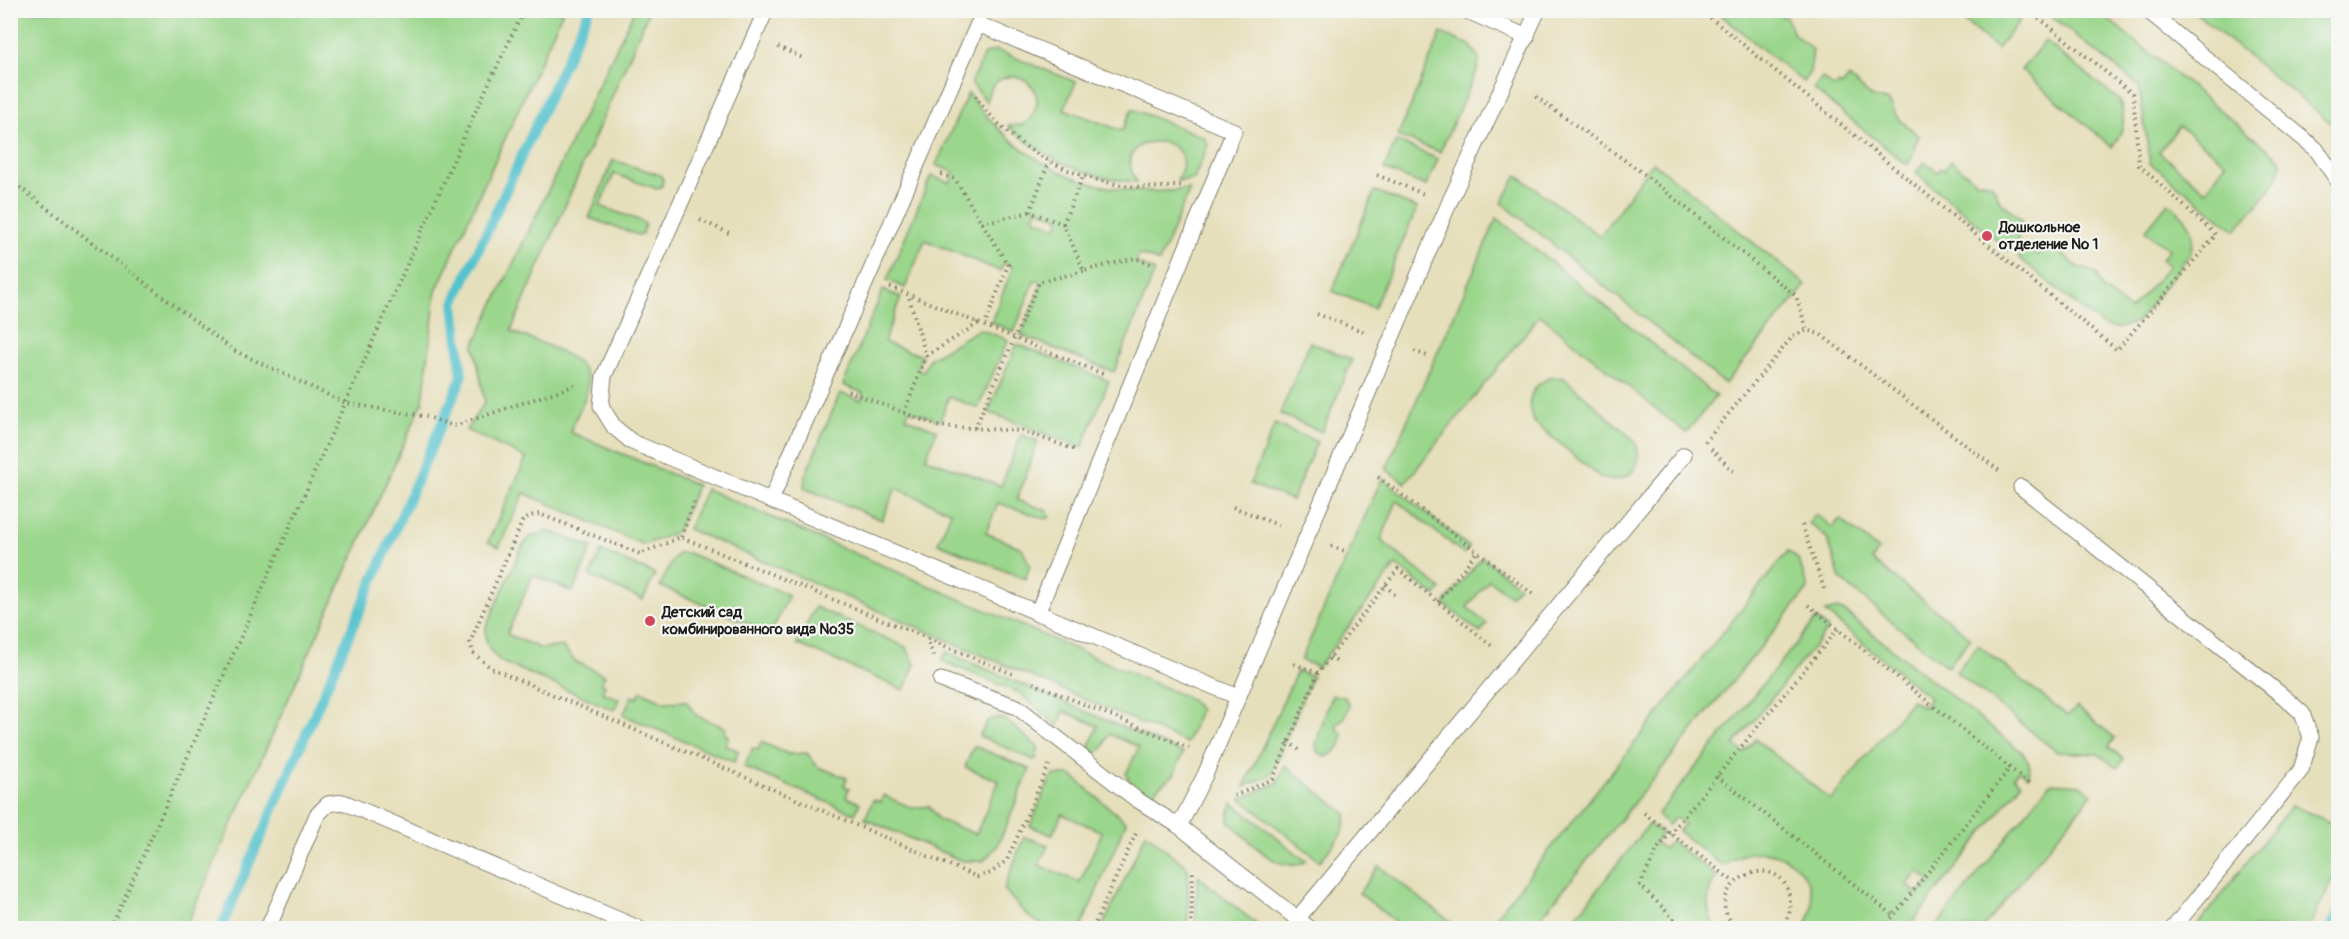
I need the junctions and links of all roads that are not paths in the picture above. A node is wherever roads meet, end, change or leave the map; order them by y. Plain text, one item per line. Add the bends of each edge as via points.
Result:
1 (766, 10) edge
2 (1465, 10) edge
3 (1538, 10) edge
4 (2154, 13) edge
5 (1527, 37) junction
6 (2338, 181) edge
7 (1684, 455) dead end
8 (2021, 487) road end
9 (771, 500) junction
10 (1037, 614) junction
11 (941, 680) road end
12 (1238, 697) junction
13 (1179, 826) junction
14 (1303, 924) edge
15 (268, 928) edge
16 (638, 928) edge
17 (2173, 928) edge

1 - 9 lane via 604,376 601,406 614,427 632,442
2 - 5 lane
3 - 5 lane
4 - 6 lane via 2316,149
5 - 12 lane via 1450,201
7 - 14 lane via 1511,661
8 - 17 lane via 2284,697 2302,713 2312,737 2301,770
9 - 10 lane
9 - 10 lane via 978,24 1234,131
10 - 12 lane
11 - 13 lane via 1017,707 1149,808
12 - 13 lane
13 - 14 lane
15 - 16 lane via 317,815 328,804 343,802

